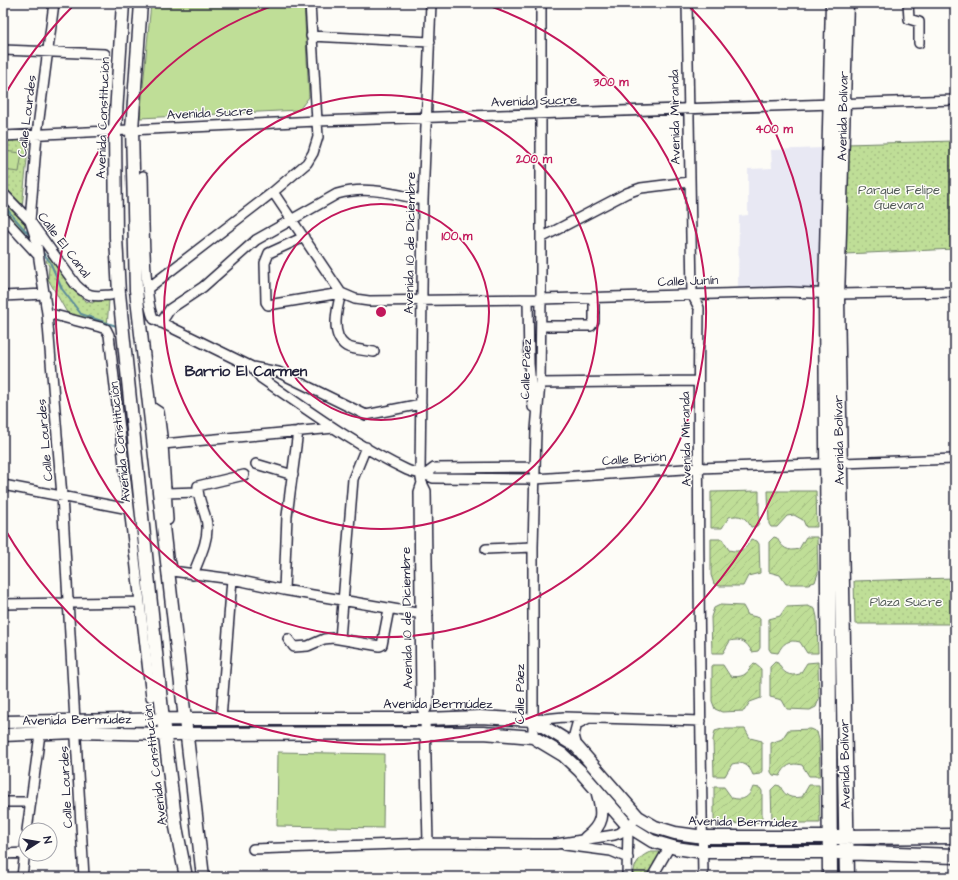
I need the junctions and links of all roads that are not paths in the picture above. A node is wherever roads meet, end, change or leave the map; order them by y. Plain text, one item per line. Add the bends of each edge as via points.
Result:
1 (54, 3) edge
2 (123, 3) edge
3 (141, 3) edge
4 (310, 3) edge
5 (431, 3) edge
6 (541, 3) edge
7 (686, 3) edge
8 (833, 3) edge
9 (846, 3) edge
10 (908, 3) edge
11 (311, 36) junction
12 (430, 42) junction
13 (919, 44) dead end
14 (3, 50) edge
15 (48, 52) junction
16 (105, 54) dead end
17 (955, 100) edge
18 (837, 103) junction
19 (688, 109) junction
20 (540, 114) junction
21 (426, 118) junction
22 (318, 121) junction
23 (115, 130) junction
24 (132, 130) junction
25 (37, 134) junction
26 (3, 136) edge
27 (143, 176) dead end
28 (689, 182) junction
29 (272, 192) junction
30 (3, 193) edge
31 (423, 200) junction
32 (3, 217) edge
33 (291, 219) junction
34 (30, 220) junction
35 (304, 237) junction
36 (541, 238) junction
37 (37, 253) junction
38 (147, 289) junction
39 (955, 292) edge
40 (341, 293) junction
41 (45, 294) junction
42 (692, 294) junction
43 (832, 294) junction
44 (111, 295) dead end
45 (3, 296) edge
46 (594, 297) junction
47 (541, 299) junction
48 (422, 300) junction
49 (528, 300) junction
50 (47, 313) junction
51 (161, 323) junction
52 (541, 326) junction
53 (374, 352) dead end
54 (252, 367) junction
55 (698, 381) junction
56 (540, 383) junction
57 (422, 404) junction
58 (150, 406) junction
59 (334, 428) junction
60 (536, 430) junction
61 (298, 431) junction
62 (163, 444) junction
63 (366, 447) junction
64 (955, 459) edge
65 (256, 464) dead end
66 (833, 464) junction
67 (479, 467) junction
68 (535, 467) junction
69 (699, 468) junction
70 (423, 473) junction
71 (293, 474) junction
72 (244, 476) dead end
73 (478, 478) junction
74 (535, 479) junction
75 (3, 485) edge
76 (198, 492) junction
77 (166, 493) junction
78 (62, 496) junction
79 (129, 509) junction
80 (533, 547) junction
81 (486, 549) dead end
82 (193, 575) junction
83 (232, 579) junction
84 (284, 590) junction
85 (343, 600) junction
86 (140, 602) junction
87 (3, 604) edge
88 (68, 604) junction
89 (389, 609) junction
90 (424, 615) junction
91 (288, 639) dead end
92 (340, 639) junction
93 (151, 697) dead end
94 (424, 716) junction
95 (184, 719) junction
96 (221, 719) junction
97 (588, 719) junction
98 (163, 720) junction
99 (533, 720) junction
100 (700, 721) junction
101 (3, 722) edge
102 (75, 726) junction
103 (186, 733) junction
104 (40, 734) junction
105 (164, 734) junction
106 (425, 734) junction
107 (3, 735) edge
108 (533, 737) junction
109 (577, 747) junction
110 (598, 791) junction
111 (3, 802) edge
112 (30, 802) junction
113 (638, 817) junction
114 (28, 822) edge
115 (628, 826) junction
116 (955, 836) edge
117 (830, 837) junction
118 (846, 837) junction
119 (586, 838) junction
120 (704, 838) junction
121 (428, 843) junction
122 (556, 844) junction
123 (670, 846) junction
124 (253, 849) dead end
125 (703, 852) junction
126 (830, 852) junction
127 (846, 852) junction
128 (18, 853) edge
129 (3, 854) edge
130 (955, 856) edge
131 (628, 858) junction
132 (24, 862) edge
133 (22, 877) edge
134 (84, 877) edge
135 (186, 877) edge
136 (203, 877) edge
137 (627, 877) edge
138 (652, 877) edge
139 (703, 877) edge
140 (830, 877) edge
141 (847, 877) edge

1 - 15 street, Calle Lourdes
2 - 23 street, Avenida Constitución
3 - 24 street
4 - 11 street
5 - 12 street, Avenida 10 de Diciembre
6 - 20 street, Calle Páez
7 - 19 street, Avenida Miranda
8 - 18 main road, Avenida Bolívar
9 - 18 main road, Avenida Bolívar
10 - 13 street via 909,19 919,22
11 - 12 street
11 - 22 street
12 - 21 street, Avenida 10 de Diciembre
14 - 15 street
15 - 16 street
15 - 25 street, Calle Lourdes
17 - 18 street, Avenida Sucre
18 - 19 street, Avenida Sucre
18 - 43 main road, Avenida Bolívar
19 - 20 street, Avenida Sucre
19 - 28 street, Avenida Miranda
20 - 21 street, Avenida Sucre
20 - 36 street, Calle Páez
21 - 22 street, Avenida Sucre
21 - 31 street, Avenida 10 de Diciembre
22 - 24 street, Avenida Sucre
22 - 29 street via 318,137 307,163
23 - 24 street, Avenida Sucre
23 - 25 street, Avenida Sucre
23 - 98 street, Avenida Constitución via 119,293
24 - 58 street via 136,290
25 - 26 street, Avenida Sucre
25 - 34 street, Calle Lourdes
27 - 38 street
28 - 36 street via 627,192
28 - 42 street, Avenida Miranda
29 - 33 street
29 - 38 street
30 - 34 street, Calle El Canal
31 - 33 street via 352,189
31 - 48 street, Avenida 10 de Diciembre
32 - 37 street
33 - 35 street
33 - 51 street via 256,240 203,287 170,309
34 - 37 street, Calle Lourdes
34 - 44 street, Calle El Canal via 85,294
35 - 40 street
35 - 40 street via 269,253 266,257 266,302 268,305
36 - 47 street, Calle Páez
37 - 41 street, Calle Lourdes
38 - 51 street via 151,315
39 - 43 street, Calle Junín
40 - 48 street, Calle Junín via 368,301
40 - 53 street via 337,311 338,337 350,348
41 - 45 street
41 - 50 street, Calle Lourdes
42 - 43 street, Calle Junín
42 - 46 street, Calle Junín
42 - 55 street, Avenida Miranda via 699,308
43 - 66 main road, Avenida Bolívar
46 - 47 street, Calle Junín
46 - 52 street via 594,321 591,326
47 - 49 street, Calle Junín
47 - 52 street, Calle Páez
48 - 49 street, Calle Junín
48 - 57 street, Avenida 10 de Diciembre
49 - 60 street via 529,364
50 - 78 street, Calle Lourdes
50 - 79 street via 106,329 109,335
51 - 54 street
52 - 56 street, Calle Páez
54 - 57 street via 278,372 366,416
54 - 59 street, Calle Brión via 261,378
55 - 56 street
55 - 69 street, Avenida Miranda
56 - 60 street, Calle Páez
57 - 70 street, Avenida 10 de Diciembre
58 - 62 street via 159,412
58 - 95 street
59 - 61 street
59 - 63 street, Calle Brión
60 - 68 street, Calle Páez
61 - 62 street
61 - 71 street
62 - 77 street
63 - 70 street, Calle Brión via 408,471
63 - 85 street via 353,479
64 - 66 street, Calle Brión
65 - 71 street
66 - 69 street, Calle Brión
66 - 117 main road, Avenida Bolívar
66 - 118 main road, Avenida Bolívar
67 - 68 street
67 - 70 street via 434,468
67 - 73 street
68 - 74 street, Calle Páez
69 - 74 street, Calle Brión
69 - 100 street, Avenida Miranda
70 - 73 street, Calle Brión via 433,478
70 - 90 street, Avenida 10 de Diciembre via 422,483 426,491
71 - 84 street via 287,516
72 - 76 street via 200,484
73 - 74 street, Calle Brión
74 - 80 street, Calle Páez
75 - 78 street
76 - 77 street
76 - 82 street via 207,525 206,539
77 - 82 street via 172,571
78 - 79 street
78 - 88 street, Calle Lourdes
79 - 86 street
80 - 81 street
80 - 99 street, Calle Páez
82 - 83 street
83 - 84 street
83 - 96 street
84 - 85 street
85 - 89 street
85 - 92 street
86 - 88 street
86 - 93 street
87 - 88 street
88 - 102 street, Calle Lourdes
89 - 90 street
89 - 92 street via 382,645
90 - 94 street, Avenida 10 de Diciembre via 429,703
91 - 92 street via 294,647 308,646 324,639
94 - 96 street, Avenida Bermúdez
94 - 99 street, Avenida Bermúdez
94 - 106 street, Avenida 10 de Diciembre
95 - 96 street, Avenida Bermúdez
95 - 98 street, Avenida Bermúdez
95 - 103 street
97 - 99 street via 564,717
97 - 100 street
97 - 109 street via 577,724 574,735
98 - 102 street, Avenida Bermúdez
98 - 105 street, Avenida Constitución
99 - 108 street, Calle Páez
99 - 109 street, Avenida Bermúdez
100 - 120 street, Avenida Miranda
101 - 102 street, Avenida Bermúdez
102 - 104 street, Avenida Bermúdez
102 - 105 street, Avenida Bermúdez
102 - 134 street, Calle Lourdes
103 - 105 street, Avenida Bermúdez
103 - 106 street, Avenida Bermúdez
103 - 136 street
104 - 107 street, Avenida Bermúdez
104 - 112 street
105 - 135 street, Avenida Constitución via 176,827
106 - 108 street, Avenida Bermúdez via 483,733
106 - 121 street, Avenida 10 de Diciembre
108 - 110 street, Avenida Bermúdez via 563,755
109 - 113 street, Avenida Bermúdez
110 - 115 street, Avenida Bermúdez
110 - 119 street via 602,810 601,820
111 - 112 street
112 - 114 street
113 - 115 street
113 - 120 street, Avenida Bermúdez via 655,827
115 - 119 street via 614,835
115 - 123 street, Avenida Bermúdez via 643,836
115 - 131 street
116 - 118 main road
117 - 118 main road
117 - 120 street, Avenida Bermúdez
117 - 126 main road, Avenida Bolívar
118 - 127 main road, Avenida Bolívar
119 - 122 street
120 - 125 street, Avenida Miranda
121 - 122 street
121 - 124 street
122 - 131 street via 611,851
123 - 125 street, Avenida Bermúdez
123 - 138 street
125 - 126 street, Avenida Bermúdez
125 - 139 street, Avenida Miranda
126 - 127 main road
126 - 140 main road, Avenida Bolívar
127 - 130 main road
127 - 141 main road, Avenida Bolívar
128 - 129 street
131 - 137 street
132 - 133 street

